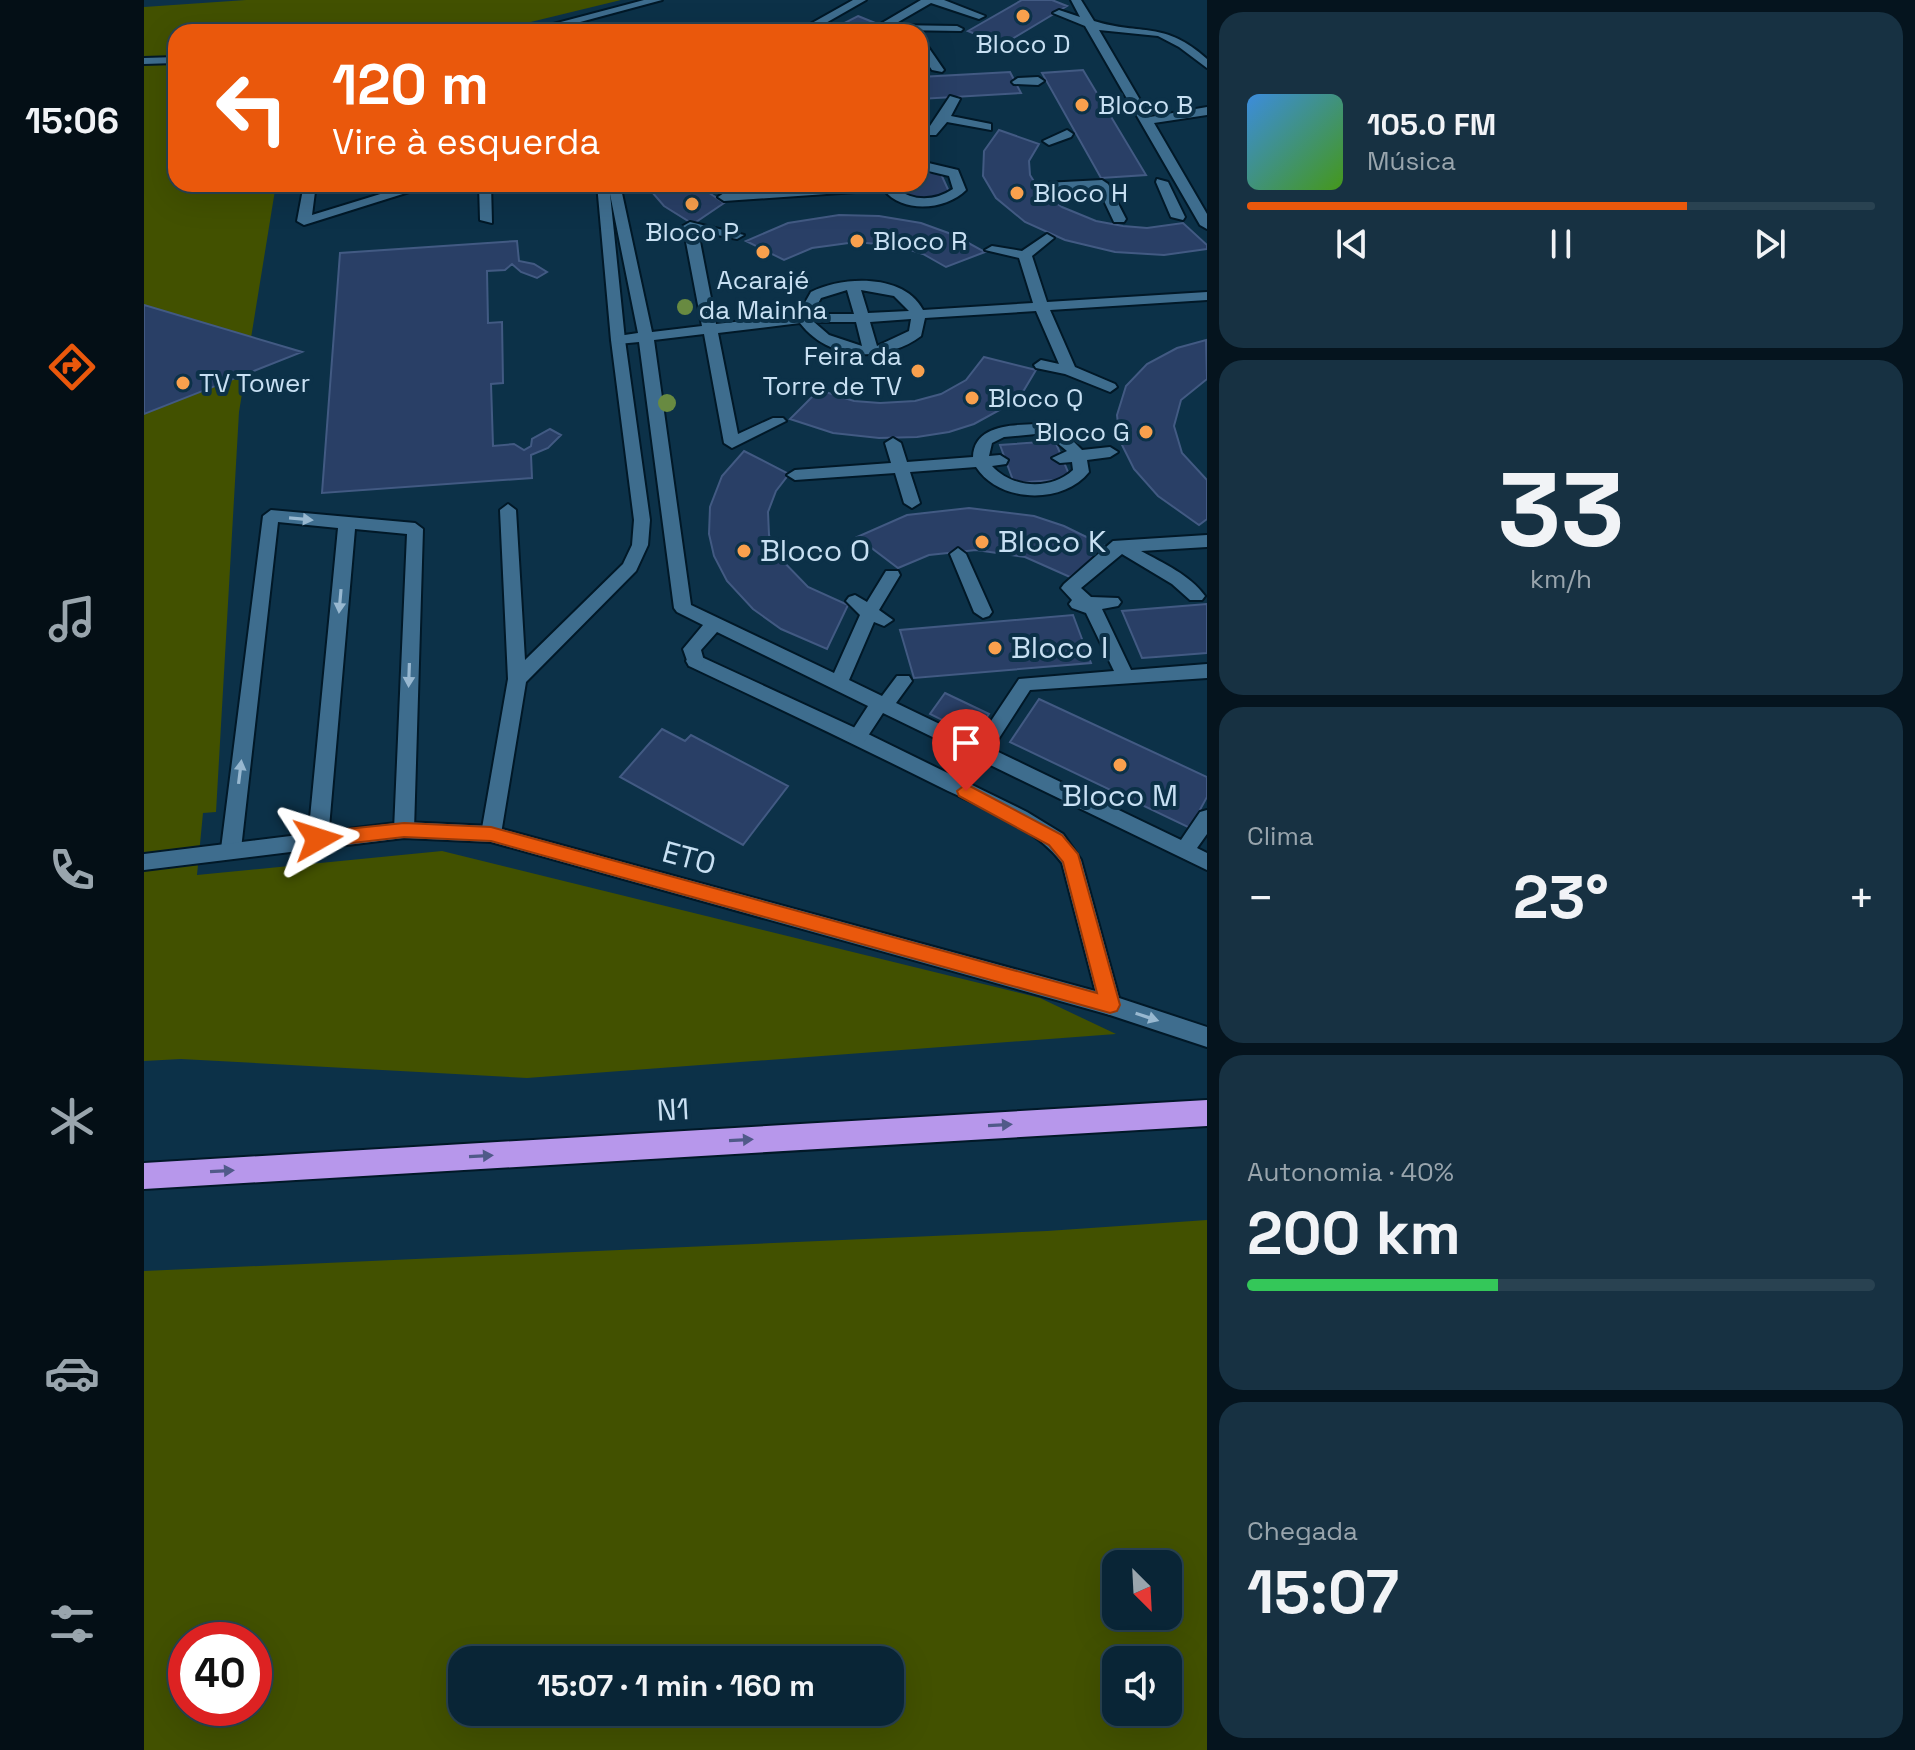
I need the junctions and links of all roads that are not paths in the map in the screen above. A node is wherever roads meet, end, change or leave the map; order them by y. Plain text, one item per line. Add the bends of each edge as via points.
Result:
1 (657, 0) edge
2 (861, 0) edge
3 (931, 0) edge
4 (1076, 0) edge
5 (1059, 13) dead end
6 (979, 16) dead end
7 (561, 24) edge
8 (814, 24) edge
9 (905, 24) edge
10 (1090, 24) junction
11 (928, 28) edge
12 (957, 29) dead end
13 (928, 55) edge
14 (168, 60) edge
15 (144, 61) edge
16 (1207, 65) edge
17 (938, 70) dead end
18 (1038, 81) dead end
19 (1018, 82) dead end
20 (954, 99) dead end
21 (1207, 111) edge
22 (944, 118) junction
23 (1147, 121) junction
24 (987, 127) dead end
25 (932, 132) dead end
26 (1067, 134) dead end
27 (1049, 141) dead end
28 (928, 167) edge
29 (1162, 182) dead end
30 (945, 184) dead end
31 (976, 184) dead end
32 (960, 185) junction
33 (1045, 187) dead end
34 (309, 192) edge
35 (402, 192) edge
36 (485, 192) edge
37 (604, 192) edge
38 (616, 192) edge
39 (771, 192) edge
40 (829, 192) edge
41 (894, 192) edge
42 (724, 197) dead end
43 (929, 202) junction
44 (833, 209) dead end
45 (1178, 217) dead end
46 (1119, 219) dead end
47 (487, 220) dead end
48 (934, 221) dead end
49 (1207, 225) edge
50 (737, 235) dead end
51 (1047, 238) dead end
52 (992, 250) dead end
53 (1025, 255) junction
54 (853, 285) junction
55 (1207, 296) edge
56 (1041, 306) junction
57 (918, 314) junction
58 (805, 318) junction
59 (860, 318) junction
60 (710, 330) junction
61 (646, 337) junction
62 (618, 340) junction
63 (871, 351) junction
64 (1041, 365) dead end
65 (1069, 370) junction
66 (1110, 387) dead end
67 (1001, 415) dead end
68 (778, 421) dead end
69 (1018, 430) junction
70 (893, 443) dead end
71 (1110, 452) dead end
72 (1081, 456) junction
73 (1060, 458) dead end
74 (1000, 460) dead end
75 (981, 462) junction
76 (901, 468) junction
77 (795, 475) dead end
78 (1037, 489) junction
79 (912, 503) dead end
80 (1035, 509) dead end
81 (508, 510) dead end
82 (347, 523) junction
83 (1189, 530) dead end
84 (1207, 540) edge
85 (1117, 544) junction
86 (958, 554) dead end
87 (892, 575) dead end
88 (1196, 596) dead end
89 (855, 601) dead end
90 (1112, 602) dead end
91 (1078, 604) junction
92 (983, 612) dead end
93 (877, 617) junction
94 (715, 622) junction
95 (1138, 662) dead end
96 (1206, 665) edge
97 (1094, 666) dead end
98 (1122, 671) junction
99 (517, 679) junction
100 (903, 681) dead end
101 (838, 684) junction
102 (882, 704) junction
103 (857, 737) junction
104 (980, 753) junction
105 (1198, 827) edge
106 (404, 830) junction
107 (491, 834) junction
108 (318, 839) junction
109 (231, 849) junction
110 (1184, 852) junction
111 (144, 862) edge
112 (1207, 862) edge
113 (1110, 1005) junction
114 (1207, 1037) edge
115 (1207, 1113) edge
116 (144, 1176) edge

1 - 7 street
2 - 8 street
3 - 6 street
3 - 9 street
4 - 10 street
5 - 10 street
10 - 16 street via 1154,32 1194,52
10 - 23 street
11 - 12 street
13 - 17 street
14 - 15 street
18 - 19 street
20 - 22 street
21 - 23 street
22 - 24 street
22 - 25 street
23 - 49 street
26 - 27 street
28 - 32 street via 954,173
29 - 45 street
30 - 32 street
31 - 32 street
32 - 43 street via 952,197
33 - 46 street via 1098,184
34 - 35 street via 304,221
36 - 47 street
37 - 62 street
38 - 61 street
39 - 42 street
40 - 44 street
41 - 43 street via 900,199
43 - 48 street
50 - 60 street via 690,226
51 - 53 street
52 - 53 street
53 - 56 street
54 - 57 street via 897,293
54 - 58 street via 815,294 805,307
54 - 59 street
55 - 56 street
56 - 57 street
56 - 65 street
57 - 59 street
57 - 63 street via 916,333 899,346
58 - 59 street
58 - 60 street
58 - 63 street via 815,333 832,343
59 - 63 street
60 - 61 street
60 - 68 street via 732,443
61 - 62 street
61 - 94 street via 683,608
62 - 99 street via 642,520 640,545 630,567
64 - 65 street
65 - 66 street
67 - 69 street
69 - 72 street via 1054,433
69 - 75 street via 987,439
70 - 76 street
71 - 72 street
72 - 73 street
72 - 78 street via 1081,472 1065,486
74 - 75 street
75 - 76 street
75 - 78 street via 992,478
76 - 77 street
76 - 79 street
78 - 80 street
81 - 99 street
82 -> 106 street via 415,529
82 -> 108 street
109 -> 82 street via 271,516
83 - 84 street
84 - 85 street
85 - 88 street
85 - 91 street via 1070,588
86 - 92 street
87 - 93 street
89 - 93 street
90 - 91 street
91 - 98 street via 1093,609
93 - 101 street
94 - 101 street
94 - 103 street via 692,649 695,661
95 - 98 street
96 - 98 street
97 - 98 street
98 - 104 street via 1025,684
99 - 107 street
100 - 102 street
101 - 102 street
102 - 103 street
102 - 104 street
103 - 113 street via 1056,840 1071,860
104 - 110 street via 1085,815
105 - 110 street
106 - 107 street, ETO
106 - 108 street, ETO
107 - 113 street, ETO
108 - 109 street, ETO
109 - 111 street, ETO
110 - 112 street
113 -> 114 street, ETO
116 -> 115 highway, N1

